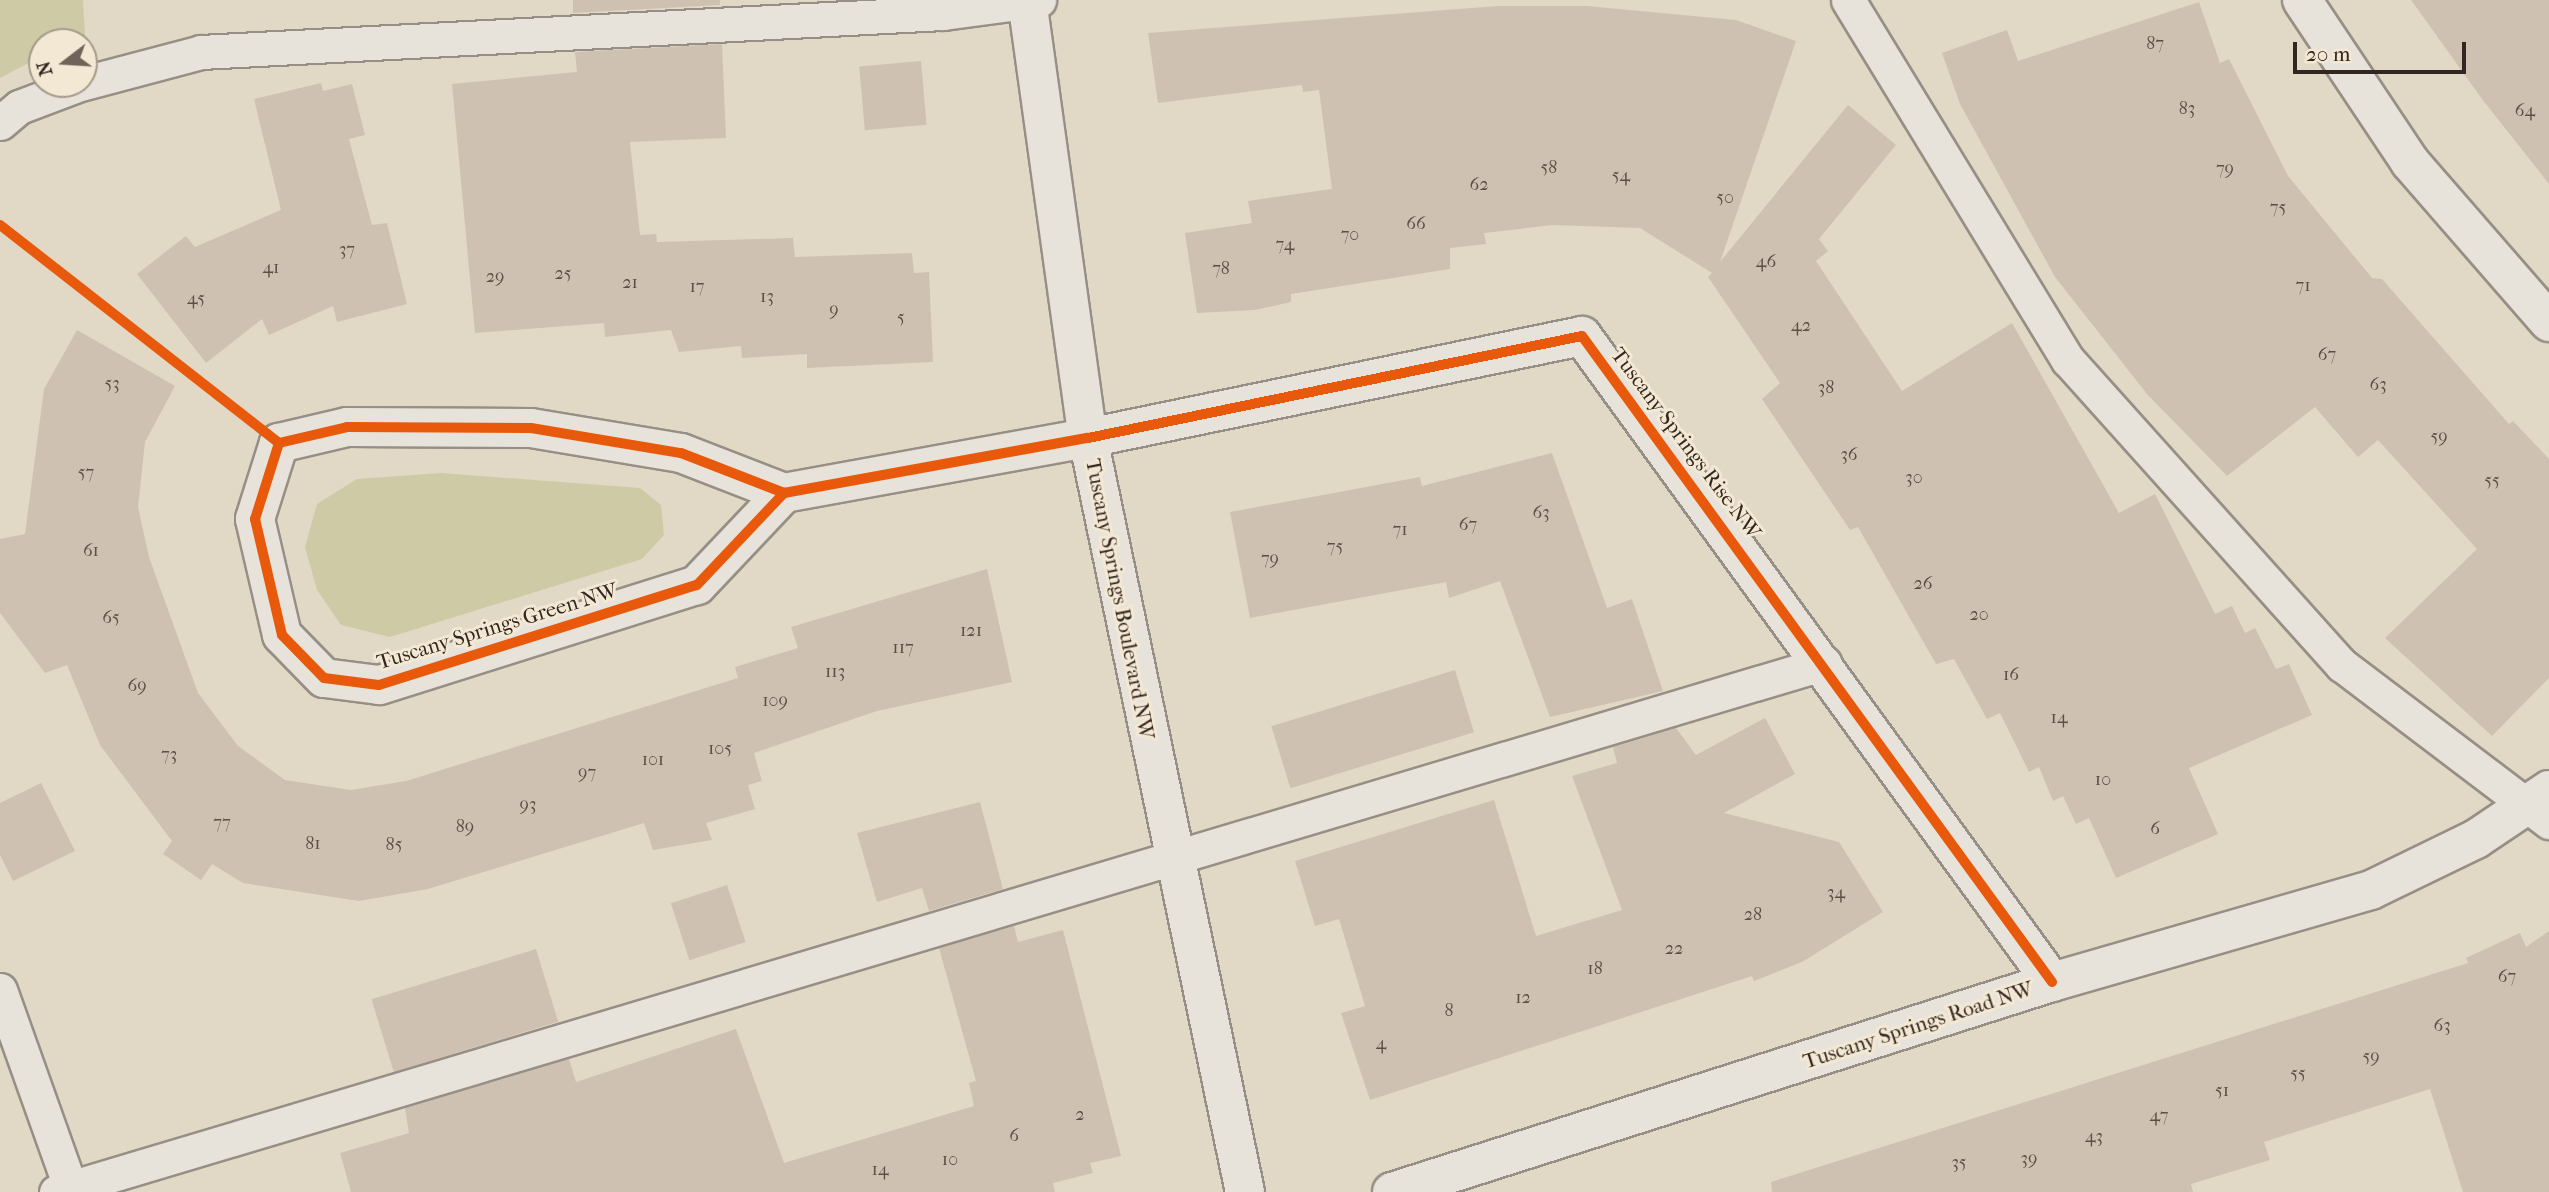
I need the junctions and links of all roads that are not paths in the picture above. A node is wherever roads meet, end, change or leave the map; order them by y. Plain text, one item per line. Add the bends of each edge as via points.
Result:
1 (1848, 0) edge
2 (2302, 0) edge
3 (1031, 1) edge
4 (98, 79) edge
5 (43, 98) edge
6 (0, 123) edge
7 (2549, 322) edge
8 (1088, 438) junction
9 (784, 493) junction
10 (1825, 663) junction
11 (2541, 807) edge
12 (1173, 861) junction
13 (2052, 982) junction
14 (0, 990) edge
15 (63, 1190) edge
16 (1245, 1192) edge
17 (1392, 1192) edge

1 - 11 lane via 2068,360 2342,665
2 - 7 street via 2410,162
3 - 4 lane via 943,13 201,52
3 - 8 street, Tuscany Springs Boulevard NW
5 - 6 lane via 19,107
8 - 9 street
8 - 10 street, Tuscany Springs Rise NW via 1583,336
8 - 12 street, Tuscany Springs Boulevard NW
9 - 9 street, Tuscany Springs Green NW via 697,585 379,685 324,678 282,635 255,519 279,443 347,428 531,428 681,453
10 - 12 lane
10 - 13 street, Tuscany Springs Rise NW
11 - 13 street, Tuscany Springs Road NW via 2371,890
12 - 15 lane
12 - 16 street, Tuscany Springs Boulevard NW
13 - 17 street, Tuscany Springs Road NW
14 - 15 lane

